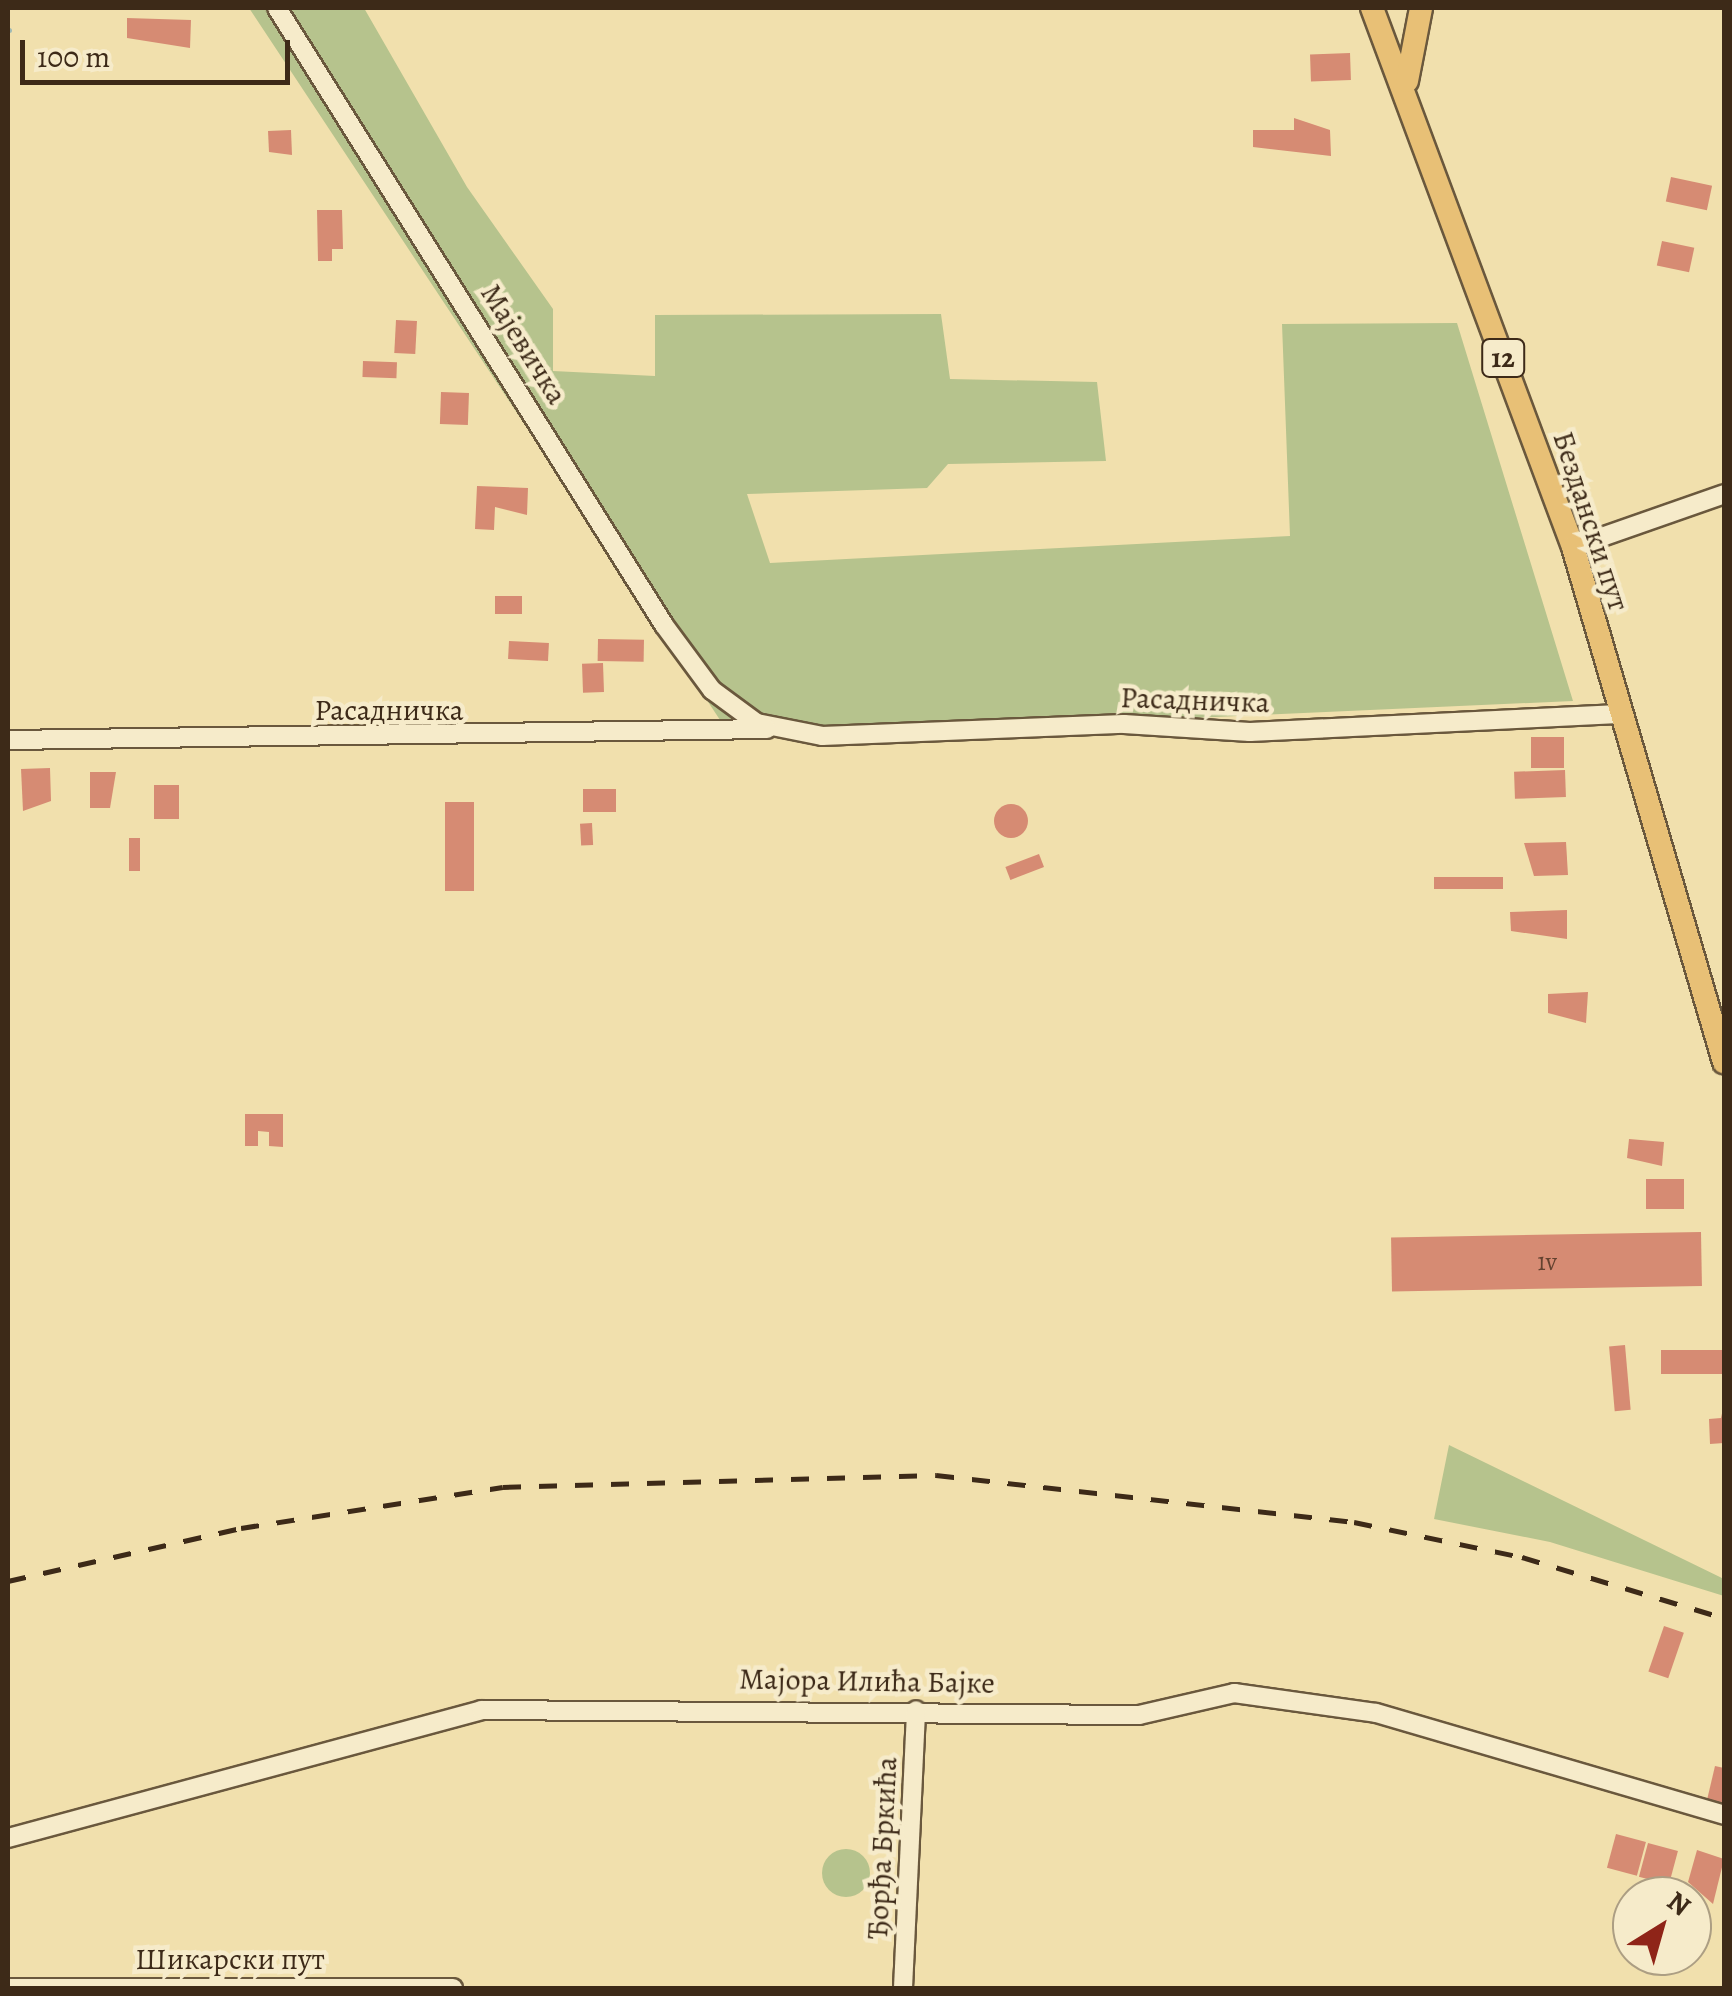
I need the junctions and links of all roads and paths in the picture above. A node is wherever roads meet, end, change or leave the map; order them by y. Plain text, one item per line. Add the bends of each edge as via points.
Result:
1 (276, 8) edge
2 (1372, 8) edge
3 (1421, 8) edge
4 (1407, 99) junction
5 (1724, 494) edge
6 (1573, 548) junction
7 (730, 705) joint
8 (1619, 714) junction
9 (771, 729) junction
10 (8, 740) edge
11 (1724, 1062) edge
12 (916, 1710) junction
13 (1724, 1815) edge
14 (8, 1838) edge
15 (8, 1988) edge
16 (453, 1988) edge
17 (904, 1988) edge

1 - 7 street, Мајевичка via 664,626
2 - 4 main road, Бездански пут / 12
3 - 4 main road, 12 via 1406,52
4 - 6 main road, Бездански пут / 12
5 - 6 street
6 - 8 main road, Бездански пут / 12
7 - 9 street, Расадничка
8 - 9 street, Расадничка via 1250,732
8 - 11 main road, Бездански пут / 12
9 - 10 street, Расадничка
12 - 13 street, Мајора Илића Бајке via 1139,1715 1234,1693 1376,1713
12 - 14 street, Мајора Илића Бајке via 481,1710
12 - 17 street, Ђорђа Бркића
15 - 16 street, Шикарски пут

